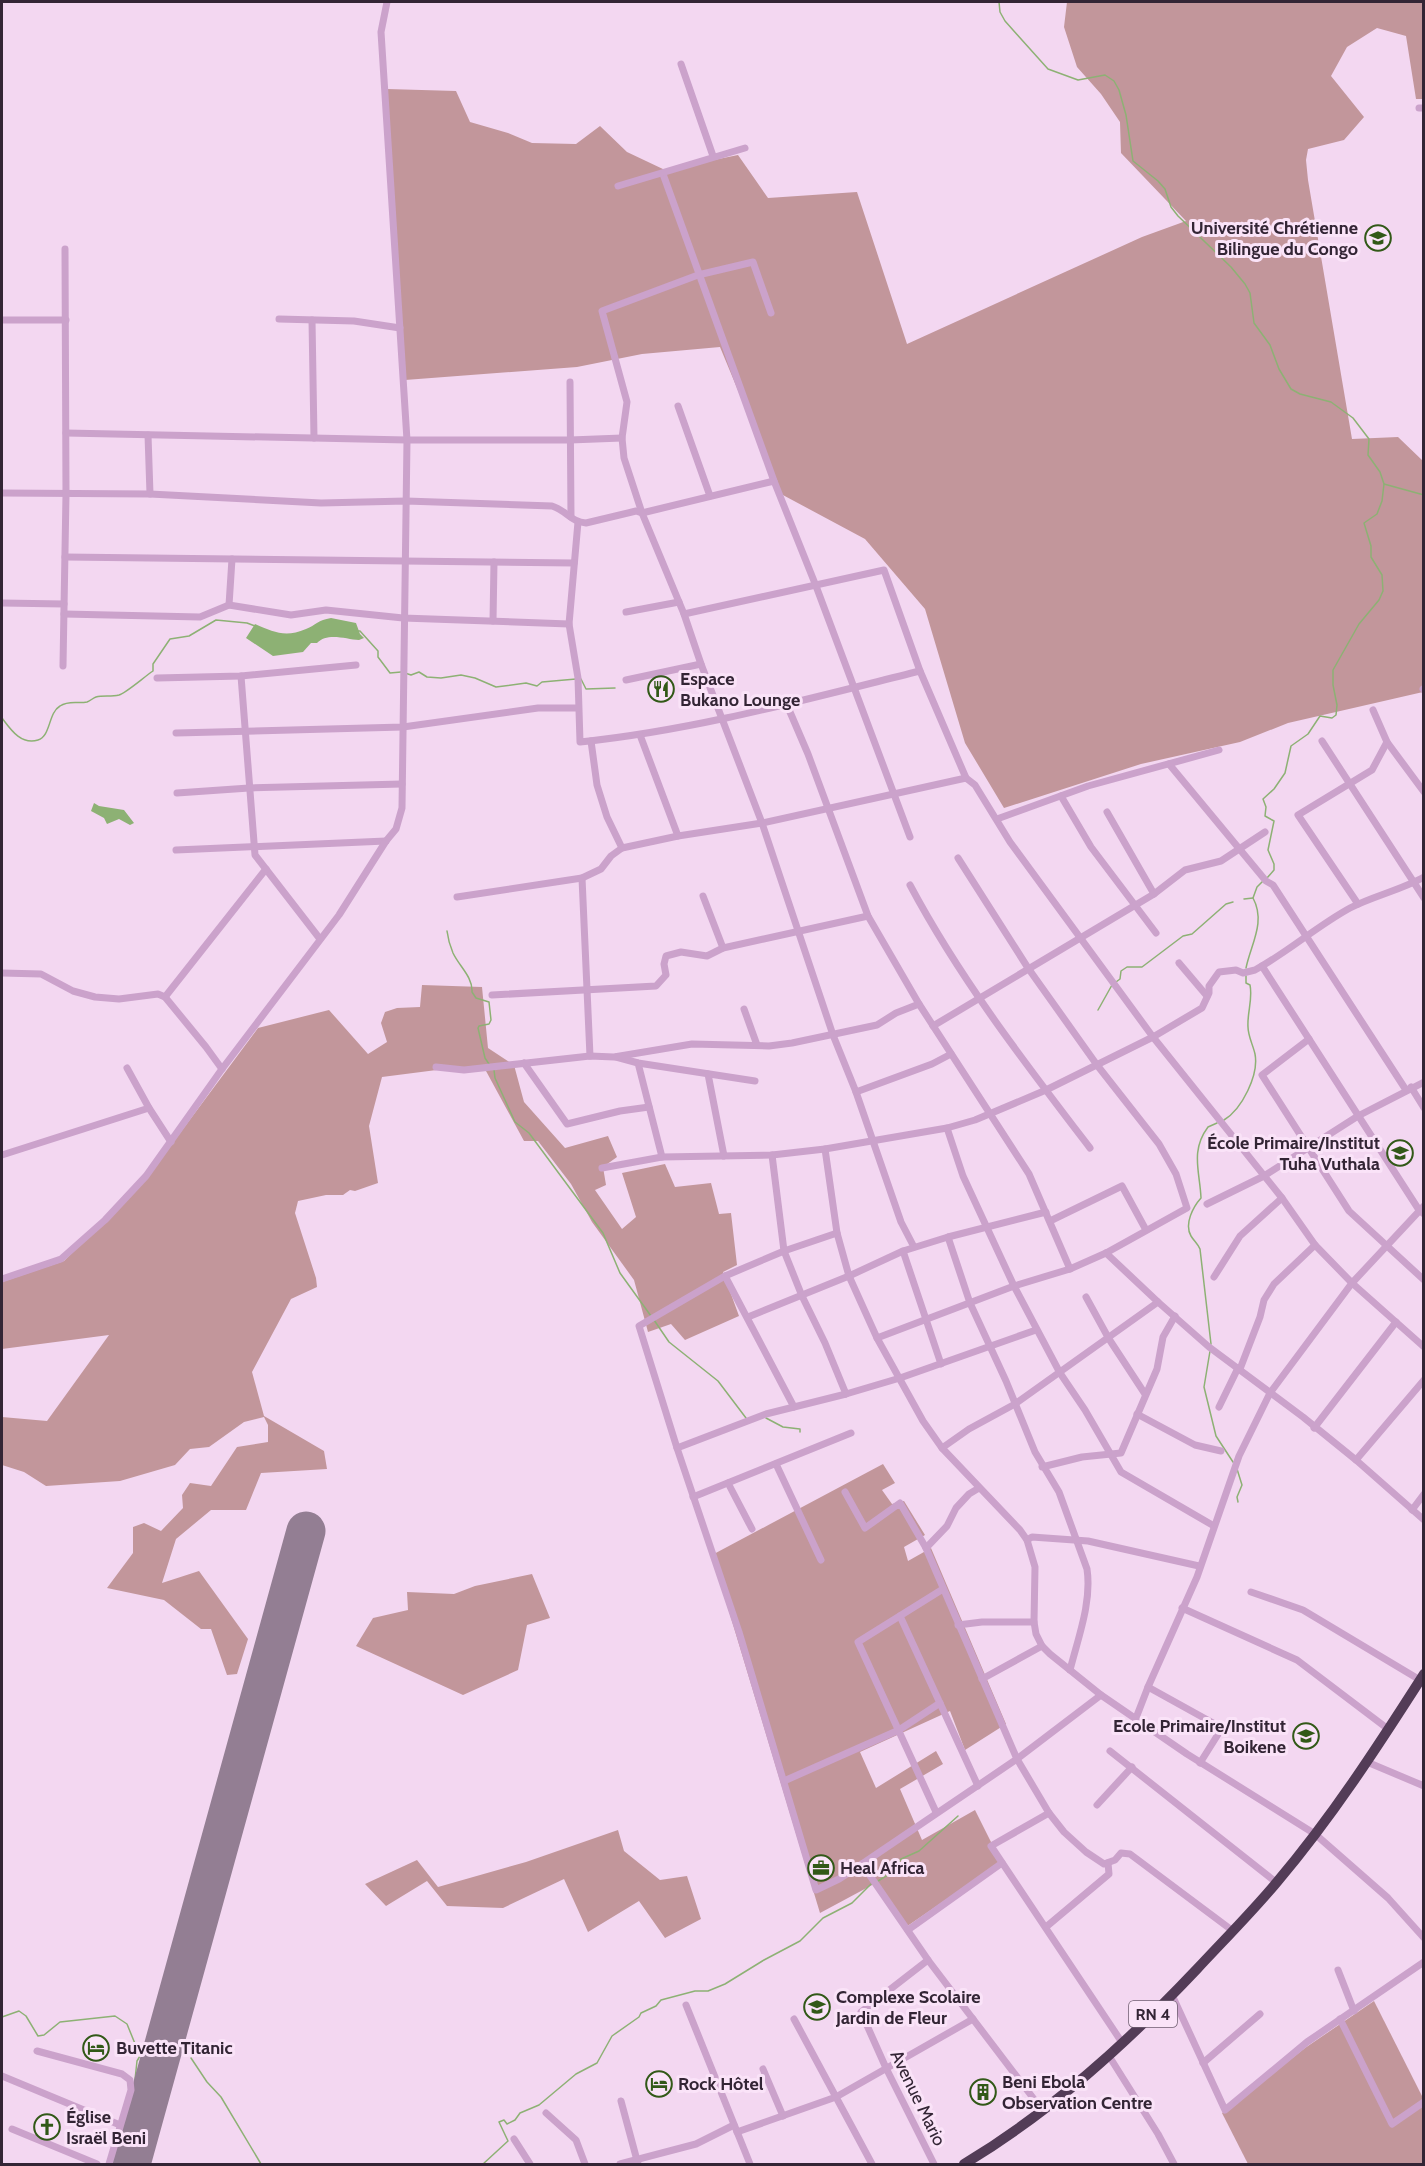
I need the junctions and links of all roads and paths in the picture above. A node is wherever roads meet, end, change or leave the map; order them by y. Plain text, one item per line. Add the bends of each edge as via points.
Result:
1 (387, 2) edge
2 (681, 64) dead end
3 (745, 148) dead end
4 (713, 156) junction
5 (663, 174) junction
6 (618, 186) dead end
7 (65, 249) dead end
8 (698, 275) junction
9 (771, 313) dead end
10 (279, 319) dead end
11 (2, 320) edge
12 (66, 320) junction
13 (312, 320) junction
14 (400, 328) junction
15 (570, 382) dead end
16 (678, 406) dead end
17 (66, 433) junction
18 (148, 435) junction
19 (314, 438) junction
20 (622, 438) junction
21 (407, 440) junction
22 (570, 441) junction
23 (774, 481) junction
24 (2, 493) edge
25 (66, 494) junction
26 (150, 494) junction
27 (710, 496) junction
28 (406, 501) junction
29 (642, 513) junction
30 (571, 517) junction
31 (578, 522) junction
32 (65, 557) junction
33 (232, 559) junction
34 (405, 561) junction
35 (494, 562) junction
36 (574, 563) junction
37 (816, 586) junction
38 (679, 602) junction
39 (2, 603) edge
40 (64, 604) junction
41 (229, 605) junction
42 (626, 612) dead end
43 (64, 614) junction
44 (684, 614) junction
45 (403, 618) junction
46 (493, 621) junction
47 (569, 624) junction
48 (701, 664) junction
49 (356, 665) dead end
50 (63, 666) dead end
51 (920, 671) junction
52 (241, 676) junction
53 (157, 678) dead end
54 (626, 681) dead end
55 (854, 687) junction
56 (787, 705) junction
57 (578, 708) junction
58 (1373, 710) dead end
59 (722, 720) junction
60 (403, 727) junction
61 (245, 732) junction
62 (176, 733) dead end
63 (640, 735) junction
64 (591, 741) junction
65 (1322, 741) dead end
66 (1387, 742) junction
67 (1219, 750) dead end
68 (1169, 764) junction
69 (966, 777) junction
70 (402, 784) junction
71 (1350, 785) junction
72 (249, 788) junction
73 (1424, 792) edge
74 (177, 793) dead end
75 (892, 793) junction
76 (1061, 796) junction
77 (828, 809) junction
78 (1107, 812) dead end
79 (997, 819) junction
80 (762, 823) junction
81 (1265, 832) dead end
82 (678, 836) junction
83 (910, 837) dead end
84 (386, 841) junction
85 (253, 848) junction
86 (622, 848) junction
87 (1240, 848) junction
88 (176, 850) dead end
89 (958, 858) dead end
90 (266, 869) junction
91 (1424, 877) edge
92 (582, 878) junction
93 (1414, 883) junction
94 (910, 885) dead end
95 (1154, 894) junction
96 (703, 896) dead end
97 (457, 897) dead end
98 (1424, 898) edge
99 (1358, 904) junction
100 (1134, 906) junction
101 (868, 916) junction
102 (800, 931) junction
103 (1156, 933) dead end
104 (1307, 936) junction
105 (1080, 938) junction
106 (320, 939) junction
107 (723, 948) junction
108 (1179, 963) dead end
109 (1262, 966) junction
110 (1028, 968) junction
111 (2, 973) edge
112 (587, 991) junction
113 (492, 995) dead end
114 (1207, 996) junction
115 (165, 997) junction
116 (978, 998) junction
117 (920, 1004) junction
118 (744, 1009) dead end
119 (933, 1026) junction
120 (833, 1035) junction
121 (1153, 1037) junction
122 (1309, 1039) junction
123 (757, 1045) junction
124 (951, 1054) junction
125 (590, 1056) junction
126 (614, 1057) junction
127 (524, 1063) junction
128 (638, 1063) junction
129 (1097, 1065) junction
130 (436, 1067) dead end
131 (127, 1068) dead end
132 (222, 1069) junction
133 (708, 1074) junction
134 (755, 1081) dead end
135 (1424, 1082) edge
136 (1409, 1088) junction
137 (1046, 1090) junction
138 (856, 1092) junction
139 (650, 1107) junction
140 (149, 1108) junction
141 (1424, 1108) edge
142 (990, 1114) junction
143 (1358, 1116) junction
144 (947, 1128) junction
145 (873, 1140) junction
146 (171, 1142) junction
147 (1090, 1148) dead end
148 (825, 1149) junction
149 (1308, 1149) junction
150 (2, 1155) edge
151 (772, 1155) junction
152 (724, 1156) junction
153 (662, 1157) junction
154 (602, 1168) dead end
155 (1264, 1176) junction
156 (1282, 1198) junction
157 (1207, 1204) dead end
158 (1422, 1210) edge
159 (1046, 1212) junction
160 (1050, 1221) junction
161 (986, 1227) junction
162 (1146, 1230) junction
163 (837, 1233) junction
164 (948, 1237) junction
165 (1315, 1245) junction
166 (1386, 1246) junction
167 (914, 1247) junction
168 (784, 1251) junction
169 (903, 1251) junction
170 (1106, 1253) junction
171 (1070, 1269) junction
172 (724, 1275) junction
173 (849, 1276) junction
174 (1214, 1277) dead end
175 (2, 1279) edge
176 (1423, 1279) edge
177 (1352, 1284) junction
178 (1014, 1286) junction
179 (801, 1296) junction
180 (1086, 1297) dead end
181 (1158, 1302) junction
182 (970, 1303) junction
183 (1175, 1316) junction
184 (748, 1317) junction
185 (927, 1319) junction
186 (1396, 1322) junction
187 (1036, 1330) junction
188 (877, 1338) junction
189 (1108, 1339) junction
190 (990, 1347) junction
191 (1424, 1347) edge
192 (941, 1364) junction
193 (1239, 1369) junction
194 (1060, 1373) junction
195 (900, 1378) junction
196 (1424, 1380) edge
197 (1270, 1393) junction
198 (846, 1394) junction
199 (1145, 1394) junction
200 (1015, 1404) junction
201 (794, 1407) junction
202 (1219, 1407) dead end
203 (1137, 1414) junction
204 (1314, 1428) junction
205 (850, 1433) dead end
206 (676, 1448) junction
207 (942, 1448) junction
208 (1221, 1451) dead end
209 (1109, 1454) junction
210 (1356, 1460) junction
211 (776, 1464) junction
212 (1042, 1467) junction
213 (728, 1483) junction
214 (979, 1488) junction
215 (845, 1491) dead end
216 (1424, 1494) edge
217 (693, 1497) junction
218 (1412, 1510) junction
219 (1424, 1520) edge
220 (1214, 1526) junction
221 (752, 1529) dead end
222 (1075, 1539) junction
223 (1027, 1540) junction
224 (926, 1548) junction
225 (821, 1560) dead end
226 (1199, 1566) junction
227 (943, 1589) junction
228 (1251, 1592) dead end
229 (1182, 1608) junction
230 (900, 1616) junction
231 (1034, 1622) junction
232 (958, 1625) junction
233 (1042, 1646) junction
234 (1070, 1670) junction
235 (1422, 1676) edge
236 (982, 1679) junction
237 (1148, 1687) junction
238 (1101, 1695) junction
239 (940, 1703) junction
240 (1136, 1718) junction
241 (1388, 1729) junction
242 (898, 1730) junction
243 (1110, 1751) dead end
244 (1017, 1759) junction
245 (1200, 1762) junction
246 (1367, 1762) junction
247 (1132, 1767) junction
248 (784, 1781) junction
249 (978, 1786) junction
250 (1424, 1786) edge
251 (1097, 1805) dead end
252 (936, 1812) junction
253 (1049, 1813) junction
254 (1315, 1834) junction
255 (1002, 1863) junction
256 (1108, 1863) junction
257 (862, 1864) junction
258 (1277, 1883) junction
259 (1046, 1927) junction
260 (908, 1930) junction
261 (1233, 1931) junction
262 (1424, 1938) edge
263 (928, 1960) junction
264 (1424, 1962) edge
265 (1338, 1970) dead end
266 (1172, 1995) junction
267 (686, 2005) dead end
268 (1354, 2011) junction
269 (1260, 2014) dead end
270 (794, 2019) dead end
271 (973, 2019) junction
272 (1340, 2019) junction
273 (1123, 2044) junction
274 (37, 2051) dead end
275 (1109, 2056) junction
276 (1203, 2063) junction
277 (886, 2068) junction
278 (763, 2069) dead end
279 (2, 2076) edge
280 (836, 2097) junction
281 (621, 2101) dead end
282 (1424, 2102) edge
283 (1043, 2111) junction
284 (546, 2112) dead end
285 (783, 2116) junction
286 (120, 2125) junction
287 (736, 2128) junction
288 (12, 2129) dead end
289 (514, 2139) dead end
290 (638, 2162) edge
291 (97, 2164) edge
292 (109, 2164) edge
293 (530, 2164) edge
294 (585, 2164) edge
295 (620, 2164) edge
296 (750, 2164) edge
297 (872, 2164) edge
298 (934, 2164) edge
299 (964, 2164) edge
300 (1174, 2164) edge

1 - 14 street via 381,32
2 - 4 street
3 - 4 street
4 - 5 street
5 - 6 street
5 - 8 street
7 - 12 street
8 - 9 street via 753,262
8 - 20 street via 602,311 627,402
8 - 23 street
10 - 13 street
11 - 12 street
12 - 17 street
13 - 14 street
13 - 19 street
14 - 21 street
15 - 22 street
16 - 27 street
17 - 18 street
17 - 25 street
18 - 19 street
18 - 26 street
19 - 21 street
20 - 22 street
20 - 29 street via 624,458
21 - 22 street
21 - 28 street
22 - 30 street
23 - 27 street
23 - 37 street
24 - 25 street
25 - 26 street
25 - 32 street
26 - 28 street via 321,503
27 - 29 street
28 - 30 street via 552,506
28 - 34 street
29 - 31 street
29 - 38 street
30 - 31 street
31 - 36 street
32 - 33 street
32 - 40 street
33 - 34 street
33 - 41 street
34 - 35 street
34 - 45 street
35 - 36 street
35 - 46 street
36 - 47 street
37 - 44 street
37 - 51 street via 884,570
37 - 55 street
38 - 42 street
38 - 44 street
39 - 40 street
40 - 43 street
41 - 43 street via 200,617
41 - 45 street via 291,615 326,610
43 - 50 street
44 - 48 street
45 - 46 street
45 - 60 street
46 - 47 street
47 - 57 street via 578,679
48 - 54 street
48 - 59 street
49 - 52 street
51 - 55 street
51 - 69 street
52 - 53 street
52 - 61 street
55 - 56 street
55 - 75 street
56 - 59 street
56 - 77 street
57 - 60 street via 538,708
57 - 64 street via 580,742
58 - 66 street
59 - 63 street
59 - 80 street
60 - 61 street
60 - 70 street
61 - 62 street
61 - 72 street
63 - 64 street
63 - 82 street
64 - 86 street via 597,785
65 - 71 street
66 - 71 street via 1372,770
66 - 73 street
67 - 68 street
68 - 76 street
68 - 87 street
69 - 75 street
69 - 79 street
70 - 72 street
70 - 84 street via 402,808 396,829
71 - 93 street
71 - 99 street via 1298,815
72 - 74 street
72 - 85 street
75 - 77 street
75 - 83 street
76 - 79 street
76 - 100 street via 1090,847
77 - 80 street
77 - 101 street
78 - 95 street
79 - 105 street
80 - 82 street
80 - 102 street
81 - 87 street
82 - 86 street
84 - 85 street
84 - 106 street
85 - 88 street
85 - 90 street
86 - 92 street via 601,869
87 - 95 street via 1221,861 1185,870
87 - 104 street via 1273,885
89 - 110 street
90 - 106 street
90 - 115 street
91 - 93 street
92 - 97 street
92 - 112 street
93 - 98 street
93 - 99 street
94 - 116 street
95 - 100 street
96 - 107 street
99 - 104 street
100 - 103 street
100 - 105 street
101 - 102 street
101 - 117 street
102 - 107 street
102 - 120 street
104 - 109 street
104 - 136 street
105 - 110 street
105 - 121 street
106 - 132 street
107 - 112 street via 707,956 681,952 666,956 666,975 656,986
108 - 114 street
109 - 114 street via 1245,973 1219,972
109 - 122 street
110 - 116 street
110 - 129 street
111 - 115 street via 41,974 73,991 95,997
112 - 113 street
112 - 125 street
114 - 121 street via 1202,1008
115 - 132 street
116 - 119 street
116 - 137 street
117 - 119 street
117 - 120 street via 896,1012 876,1025
118 - 123 street
119 - 124 street
120 - 123 street
120 - 138 street
121 - 129 street
121 - 155 street
122 - 143 street
122 - 149 street via 1262,1075
123 - 126 street via 692,1044
124 - 138 street
124 - 142 street
125 - 126 street
125 - 127 street
126 - 128 street
127 - 130 street via 464,1070
127 - 139 street via 567,1124
128 - 133 street
128 - 139 street
129 - 137 street
129 - 162 street via 1160,1144 1176,1174 1186,1208
131 - 140 street
132 - 146 street
133 - 134 street
133 - 152 street
135 - 136 street
136 - 141 street
136 - 143 street
137 - 142 street
137 - 147 street
138 - 145 street
139 - 153 street
140 - 146 street
140 - 150 street
142 - 144 street
142 - 159 street via 1029,1174
143 - 149 street
143 - 158 street
144 - 145 street
144 - 161 street
145 - 148 street
145 - 167 street via 901,1222
146 - 175 street via 105,1220 61,1259
148 - 151 street
148 - 163 street
149 - 155 street
149 - 166 street via 1349,1211
151 - 152 street
151 - 168 street
152 - 153 street
153 - 154 street
155 - 156 street
155 - 157 street
156 - 165 street
156 - 174 street via 1240,1236
158 - 166 street
159 - 160 street
159 - 161 street
160 - 162 street via 1122,1186
160 - 171 street
161 - 164 street
161 - 178 street
162 - 170 street
163 - 168 street
163 - 173 street
164 - 167 street
164 - 182 street
165 - 177 street
165 - 193 street via 1274,1284 1264,1300
166 - 176 street
166 - 177 street
167 - 169 street
168 - 172 street
168 - 179 street
169 - 173 street
169 - 185 street
170 - 171 street
170 - 181 street
171 - 178 street
172 - 184 street
172 - 206 street via 639,1326
173 - 179 street
173 - 188 street
177 - 186 street
177 - 197 street
178 - 182 street
178 - 187 street
179 - 184 street
179 - 198 street
180 - 189 street
181 - 183 street
181 - 189 street
182 - 185 street
182 - 190 street
183 - 193 street
183 - 199 street via 1163,1336 1157,1369
184 - 201 street
185 - 188 street
185 - 192 street
186 - 191 street
186 - 204 street
187 - 190 street
187 - 194 street
188 - 195 street
189 - 194 street
189 - 199 street
190 - 192 street
190 - 200 street
192 - 195 street
193 - 197 street
193 - 202 street
194 - 200 street
194 - 209 street
195 - 198 street
195 - 207 street
196 - 210 street
197 - 204 street
197 - 220 street via 1239,1456
198 - 201 street
199 - 203 street
200 - 207 street
200 - 212 street
201 - 206 street
203 - 208 street via 1195,1445
203 - 209 street via 1121,1453
204 - 210 street
205 - 211 street
206 - 217 street
207 - 214 street
209 - 212 street
209 - 220 street via 1122,1472
210 - 218 street
211 - 213 street
211 - 225 street
212 - 222 street via 1059,1492
213 - 217 street
213 - 221 street
214 - 223 street
214 - 224 street via 956,1508 948,1526
215 - 224 street via 865,1528 900,1503
216 - 218 street
217 - 248 street
218 - 219 street
220 - 226 street
222 - 223 street
222 - 226 street
222 - 234 street via 1089,1580
223 - 231 street via 1035,1567
224 - 227 street
226 - 229 street
227 - 230 street
227 - 232 street
228 - 235 street via 1303,1610
229 - 237 street
229 - 241 street via 1297,1660
230 - 239 street
230 - 242 street via 858,1642
231 - 232 street
231 - 233 street
232 - 236 street
233 - 234 street
233 - 236 street
234 - 238 street
235 - 241 highway, RN 4
236 - 244 street
237 - 240 street
237 - 245 street via 1222,1728
238 - 240 street
238 - 244 street
239 - 242 street
239 - 249 street
240 - 245 street
241 - 246 highway, RN 4
242 - 248 street
242 - 252 street
243 - 247 street
244 - 249 street
244 - 253 street
245 - 254 street
246 - 250 street
246 - 254 highway, RN 4
247 - 251 street
247 - 258 street
248 - 257 street via 816,1890
249 - 252 street
252 - 257 street
253 - 255 street via 991,1846
253 - 256 street via 1086,1852
254 - 258 highway, RN 4
254 - 262 street via 1388,1898
255 - 259 street
255 - 260 street
256 - 259 street via 1109,1874
256 - 261 street via 1121,1853 1130,1854
257 - 260 street
258 - 261 highway, RN 4
259 - 273 street
260 - 263 street
261 - 266 highway, RN 4
263 - 271 street
263 - 277 street, Avenue Mario via 861,2012
264 - 268 street
265 - 268 street
266 - 273 highway, RN 4
266 - 276 street
267 - 287 street
268 - 272 street
269 - 276 street
270 - 280 street
271 - 277 street
271 - 283 street
272 - 276 street via 1225,2110
272 - 282 street via 1392,2124
273 - 275 highway, RN 4
274 - 286 street via 126,2077 132,2084
275 - 283 highway, RN 4
275 - 300 street
277 - 280 street
277 - 298 street, Avenue Mario
278 - 285 street
279 - 286 street
280 - 285 street
280 - 297 street
281 - 290 street
283 - 299 highway, RN 4
284 - 294 street via 576,2140
285 - 287 street
286 - 292 street
287 - 290 street
287 - 296 street
288 - 291 street
289 - 293 street
290 - 295 street

